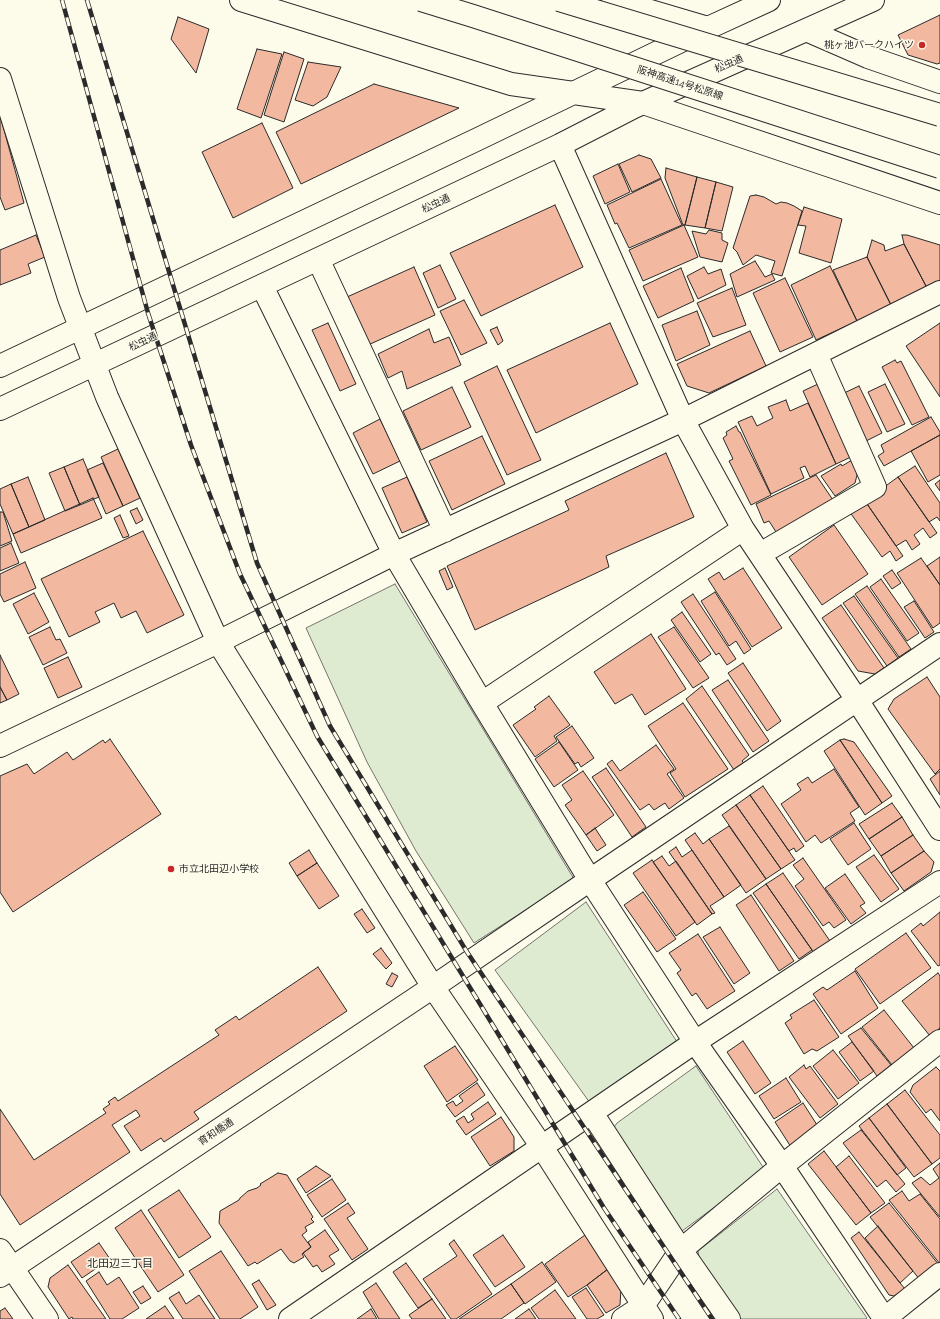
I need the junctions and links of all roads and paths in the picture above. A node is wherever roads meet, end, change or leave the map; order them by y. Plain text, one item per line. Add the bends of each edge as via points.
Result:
1 (240, 0) edge
2 (420, 0) edge
3 (558, 0) edge
4 (613, 0) edge
5 (769, 0) edge
6 (873, 0) edge
7 (708, 28) junction
8 (806, 30) junction
9 (0, 79) edge
10 (940, 82) edge
11 (574, 94) junction
12 (643, 103) junction
13 (940, 115) edge
14 (560, 145) junction
15 (940, 167) edge
16 (940, 202) edge
17 (318, 259) junction
18 (262, 286) junction
19 (940, 292) edge
20 (80, 328) junction
21 (816, 354) junction
22 (94, 364) junction
23 (0, 366) edge
24 (0, 408) edge
25 (683, 420) junction
26 (743, 529) junction
27 (445, 531) junction
28 (394, 554) junction
29 (760, 554) junction
30 (218, 642) junction
31 (940, 644) edge
32 (857, 700) junction
33 (482, 703) junction
34 (0, 746) edge
35 (940, 828) edge
36 (590, 880) junction
37 (940, 882) edge
38 (433, 987) junction
39 (940, 1041) edge
40 (696, 1042) junction
41 (592, 1113) junction
42 (542, 1147) junction
43 (782, 1166) junction
44 (0, 1250) edge
45 (681, 1250) junction
46 (6, 1272) edge
47 (939, 1276) edge
48 (648, 1312) edge
49 (47, 1319) edge
50 (290, 1319) edge
51 (623, 1319) edge
52 (729, 1319) edge
53 (884, 1319) edge

1 - 11 main road via 510,84
2 - 15 main road, 阪神高速14号松原線, bridge
3 - 13 main road, bridge
4 - 7 main road
5 - 7 main road
6 - 8 main road, 松虫通
7 - 11 main road
8 - 10 main road via 868,57
8 - 12 main road, 松虫通
9 - 20 main road
11 - 12 main road
11 - 20 main road
12 - 14 main road, 松虫通
12 - 16 main road
14 - 17 main road, 松虫通
14 - 25 main road
17 - 18 main road, 松虫通
17 - 27 main road
18 - 22 main road, 松虫通
18 - 28 main road
19 - 21 main road
20 - 22 main road
20 - 23 main road
21 - 25 main road
21 - 29 main road via 875,487
22 - 24 main road, 松虫通
22 - 30 main road
25 - 26 main road
25 - 27 main road
26 - 29 main road
26 - 33 main road
27 - 28 main road
28 - 30 main road
28 - 33 main road
29 - 32 main road
30 - 34 main road
30 - 38 main road
31 - 32 main road, 育和橋通
32 - 35 main road
32 - 36 main road, 育和橋通
33 - 36 main road
36 - 38 main road, 育和橋通
36 - 40 main road
37 - 40 main road
38 - 42 main road
38 - 46 main road, 育和橋通
39 - 43 main road
40 - 41 main road
40 - 43 main road
41 - 42 main road
41 - 45 main road
42 - 48 main road
42 - 50 main road
43 - 45 main road
43 - 53 main road
44 - 46 main road
45 - 48 main road
45 - 52 main road
46 - 49 main road
47 - 53 main road
48 - 51 main road

